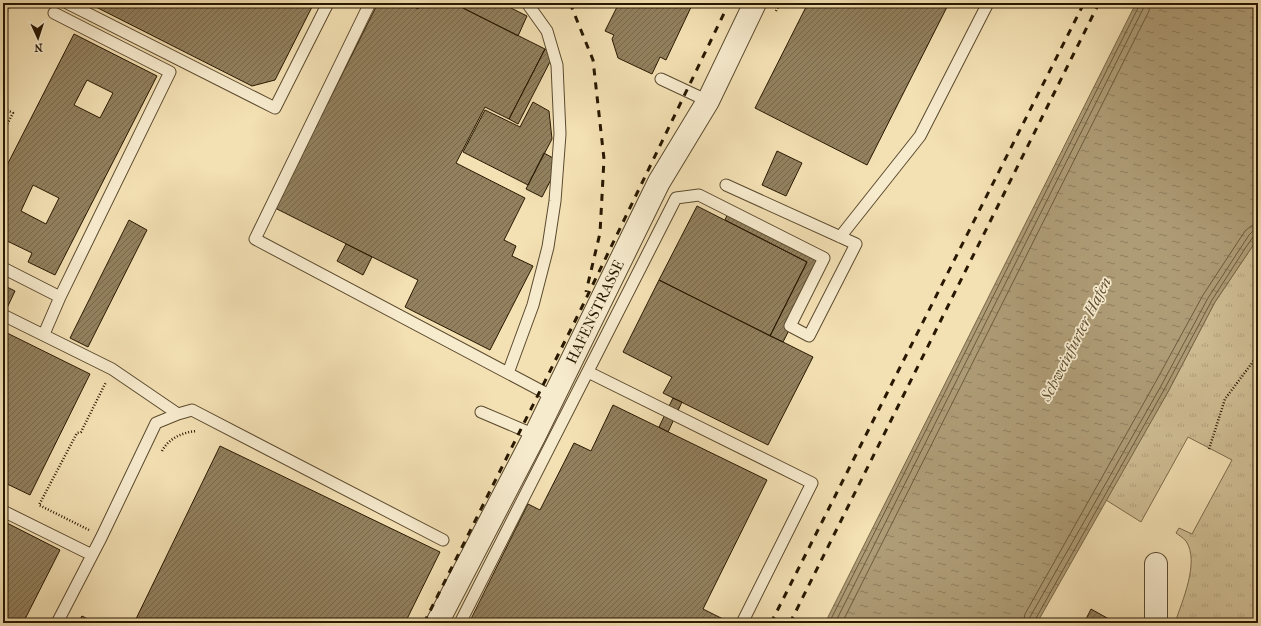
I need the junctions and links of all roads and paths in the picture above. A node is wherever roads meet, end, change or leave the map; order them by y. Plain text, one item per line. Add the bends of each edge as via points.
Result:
1 (11, 3) edge
2 (67, 3) edge
3 (328, 3) edge
4 (370, 3) edge
5 (527, 3) edge
6 (755, 3) edge
7 (988, 3) edge
8 (54, 13) dead end
9 (3, 19) edge
10 (660, 79) dead end
11 (708, 101) junction
12 (5, 109) dead end
13 (3, 132) edge
14 (726, 185) dead end
15 (840, 236) junction
16 (3, 268) edge
17 (60, 297) junction
18 (3, 315) edge
19 (44, 334) junction
20 (1258, 355) edge
21 (112, 369) junction
22 (588, 372) junction
23 (508, 373) junction
24 (553, 397) junction
25 (481, 412) dead end
26 (178, 414) junction
27 (200, 430) dead end
28 (535, 435) junction
29 (1209, 449) dead end
30 (161, 453) dead end
31 (3, 511) edge
32 (101, 538) junction
33 (443, 540) dead end
34 (92, 554) junction
35 (1156, 564) dead end
36 (57, 623) edge
37 (436, 623) edge
38 (460, 623) edge
39 (742, 623) edge
40 (1156, 623) edge

1 - 9 path
2 - 3 lane via 275,108
4 - 23 lane via 255,239
5 - 23 lane via 547,31 557,65 560,134 555,201 548,247 533,305
6 - 11 street, HAFENSTRASSE
7 - 15 lane via 920,136
8 - 17 lane via 170,72
10 - 11 lane
11 - 24 street, HAFENSTRASSE via 659,182
12 - 13 path via 13,113
14 - 15 lane
15 - 22 lane via 856,244 809,336 790,326 824,258 699,195 676,198
16 - 17 lane
17 - 19 lane
18 - 19 lane
19 - 21 lane
20 - 29 path via 1225,399
21 - 26 lane
21 - 32 path via 82,432 77,434 39,505 89,530 86,536
22 - 38 lane
22 - 39 lane via 812,483
23 - 24 lane
24 - 28 street, HAFENSTRASSE
25 - 28 lane
26 - 32 lane via 156,423
26 - 33 lane via 192,410
27 - 30 path via 175,437
28 - 37 street, HAFENSTRASSE
31 - 34 lane
32 - 34 lane
34 - 36 lane
35 - 40 street

